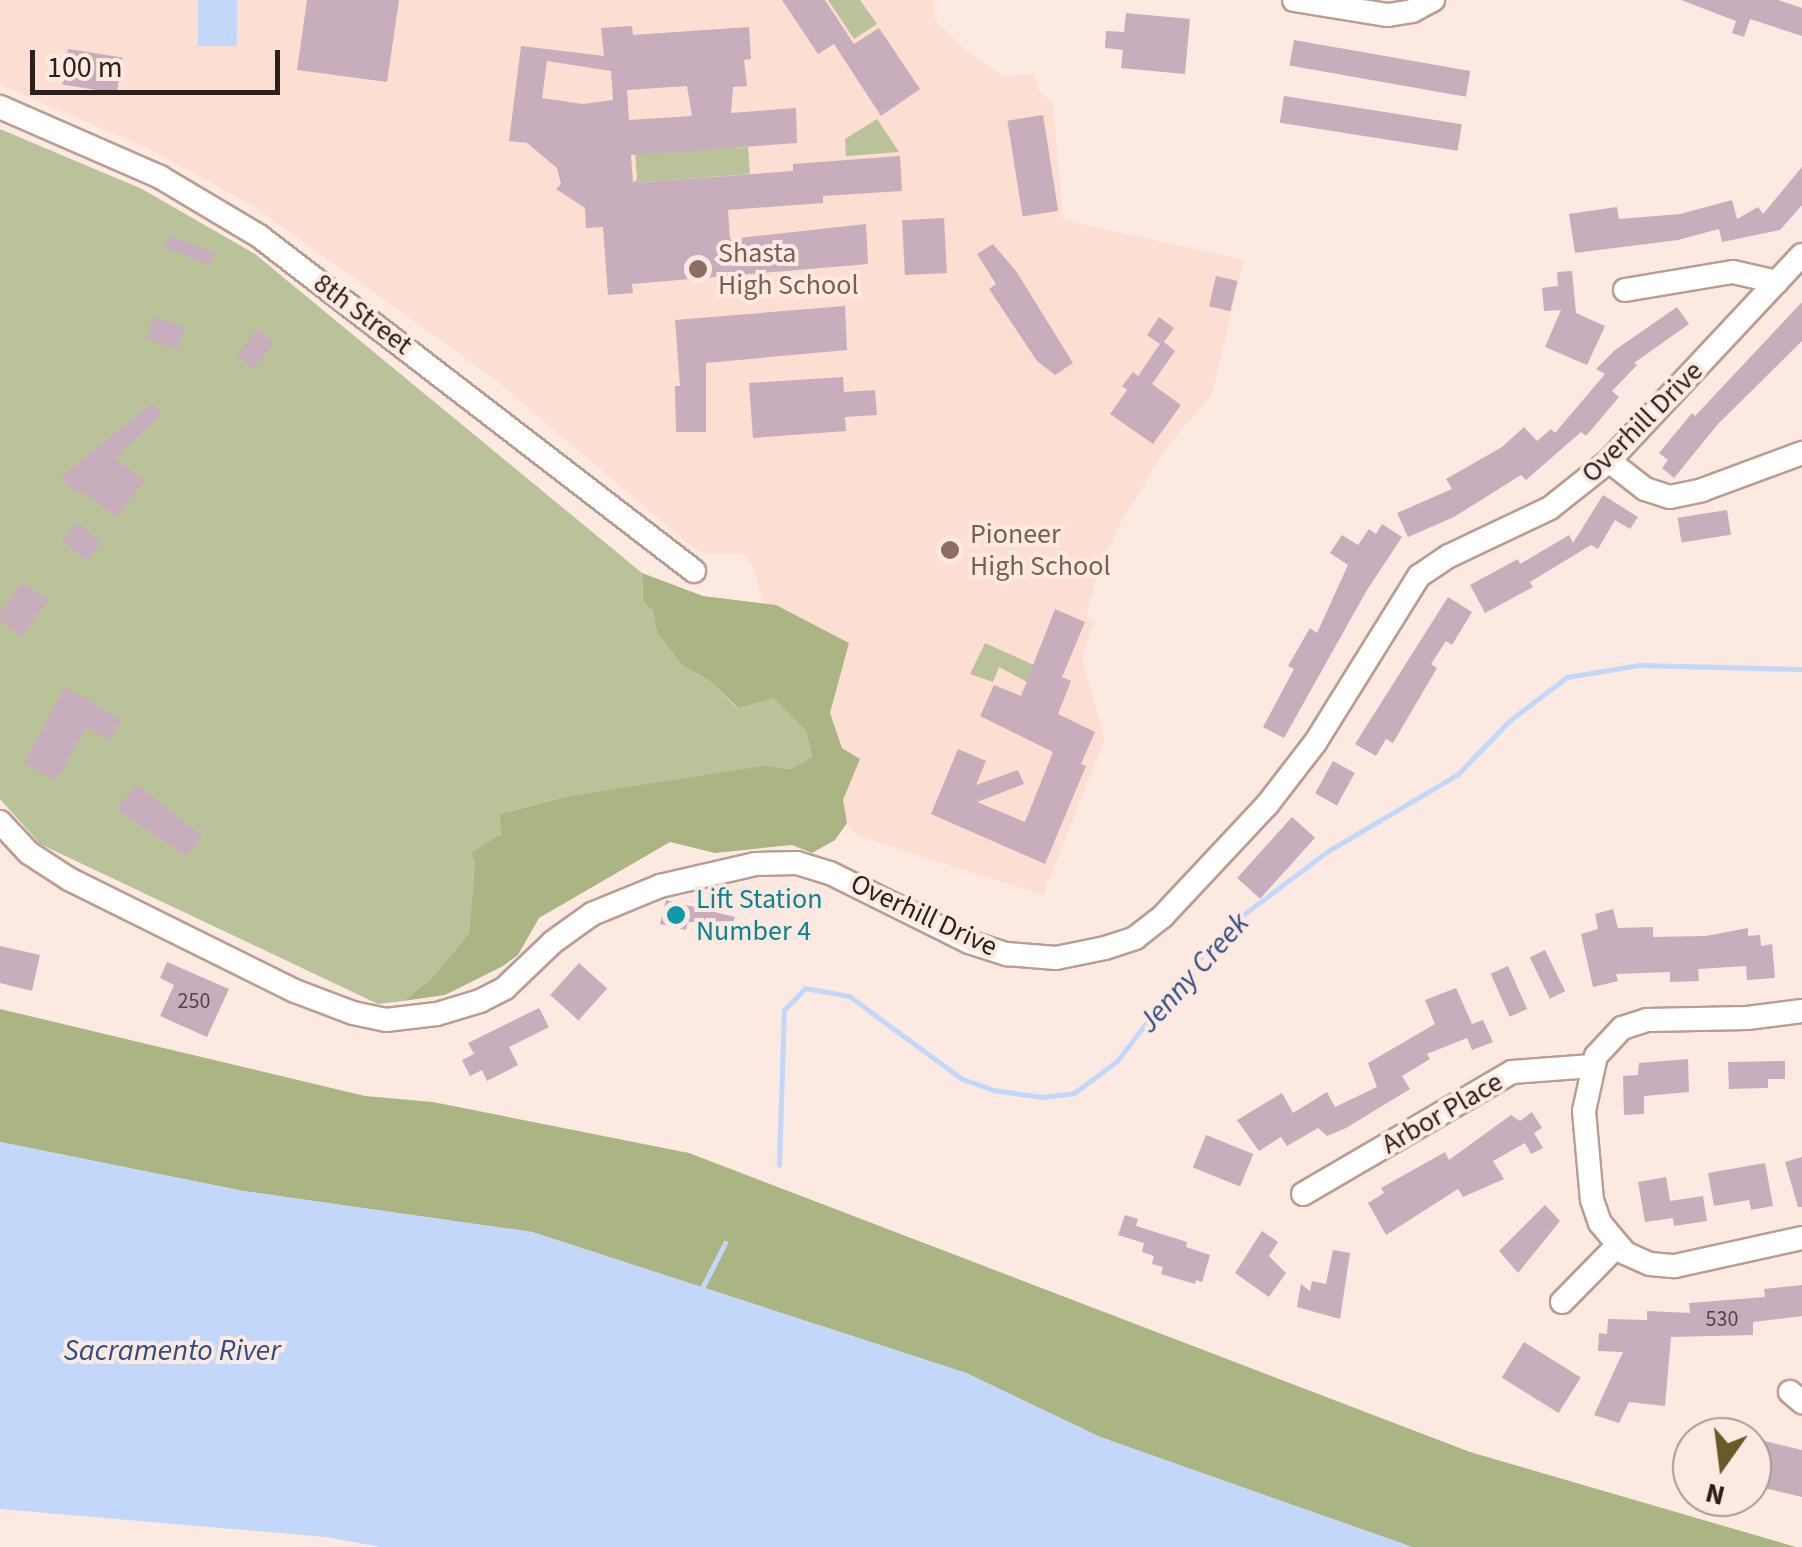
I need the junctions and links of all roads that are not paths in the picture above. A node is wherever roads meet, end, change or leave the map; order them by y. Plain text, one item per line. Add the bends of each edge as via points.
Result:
1 (1294, 0) edge
2 (1432, 0) edge
3 (0, 107) edge
4 (1802, 255) edge
5 (1777, 282) junction
6 (1626, 290) dead end
7 (1802, 452) edge
8 (1609, 461) junction
9 (694, 571) dead end
10 (0, 822) edge
11 (1802, 1011) edge
12 (1592, 1066) junction
13 (1302, 1194) dead end
14 (1802, 1238) edge
15 (1616, 1247) junction
16 (1562, 1302) dead end

1 - 2 street via 1388,16
3 - 9 street, 8th Street via 160,177 259,236
4 - 5 street, Overhill Drive
5 - 6 street via 1733,272
5 - 8 street, Overhill Drive
7 - 8 street via 1670,497
8 - 10 street, Overhill Drive via 1550,508 1419,576 1315,743 1245,831 1150,927 1093,952 1056,958 1007,954 969,942 830,872 765,863 660,886 601,910 492,995 437,1014 386,1020 295,991 57,872
11 - 12 street via 1636,1022 1610,1038
12 - 13 street, Arbor Place via 1512,1072
12 - 15 street via 1584,1111 1592,1200
14 - 15 street via 1675,1266 1650,1264
15 - 16 street

